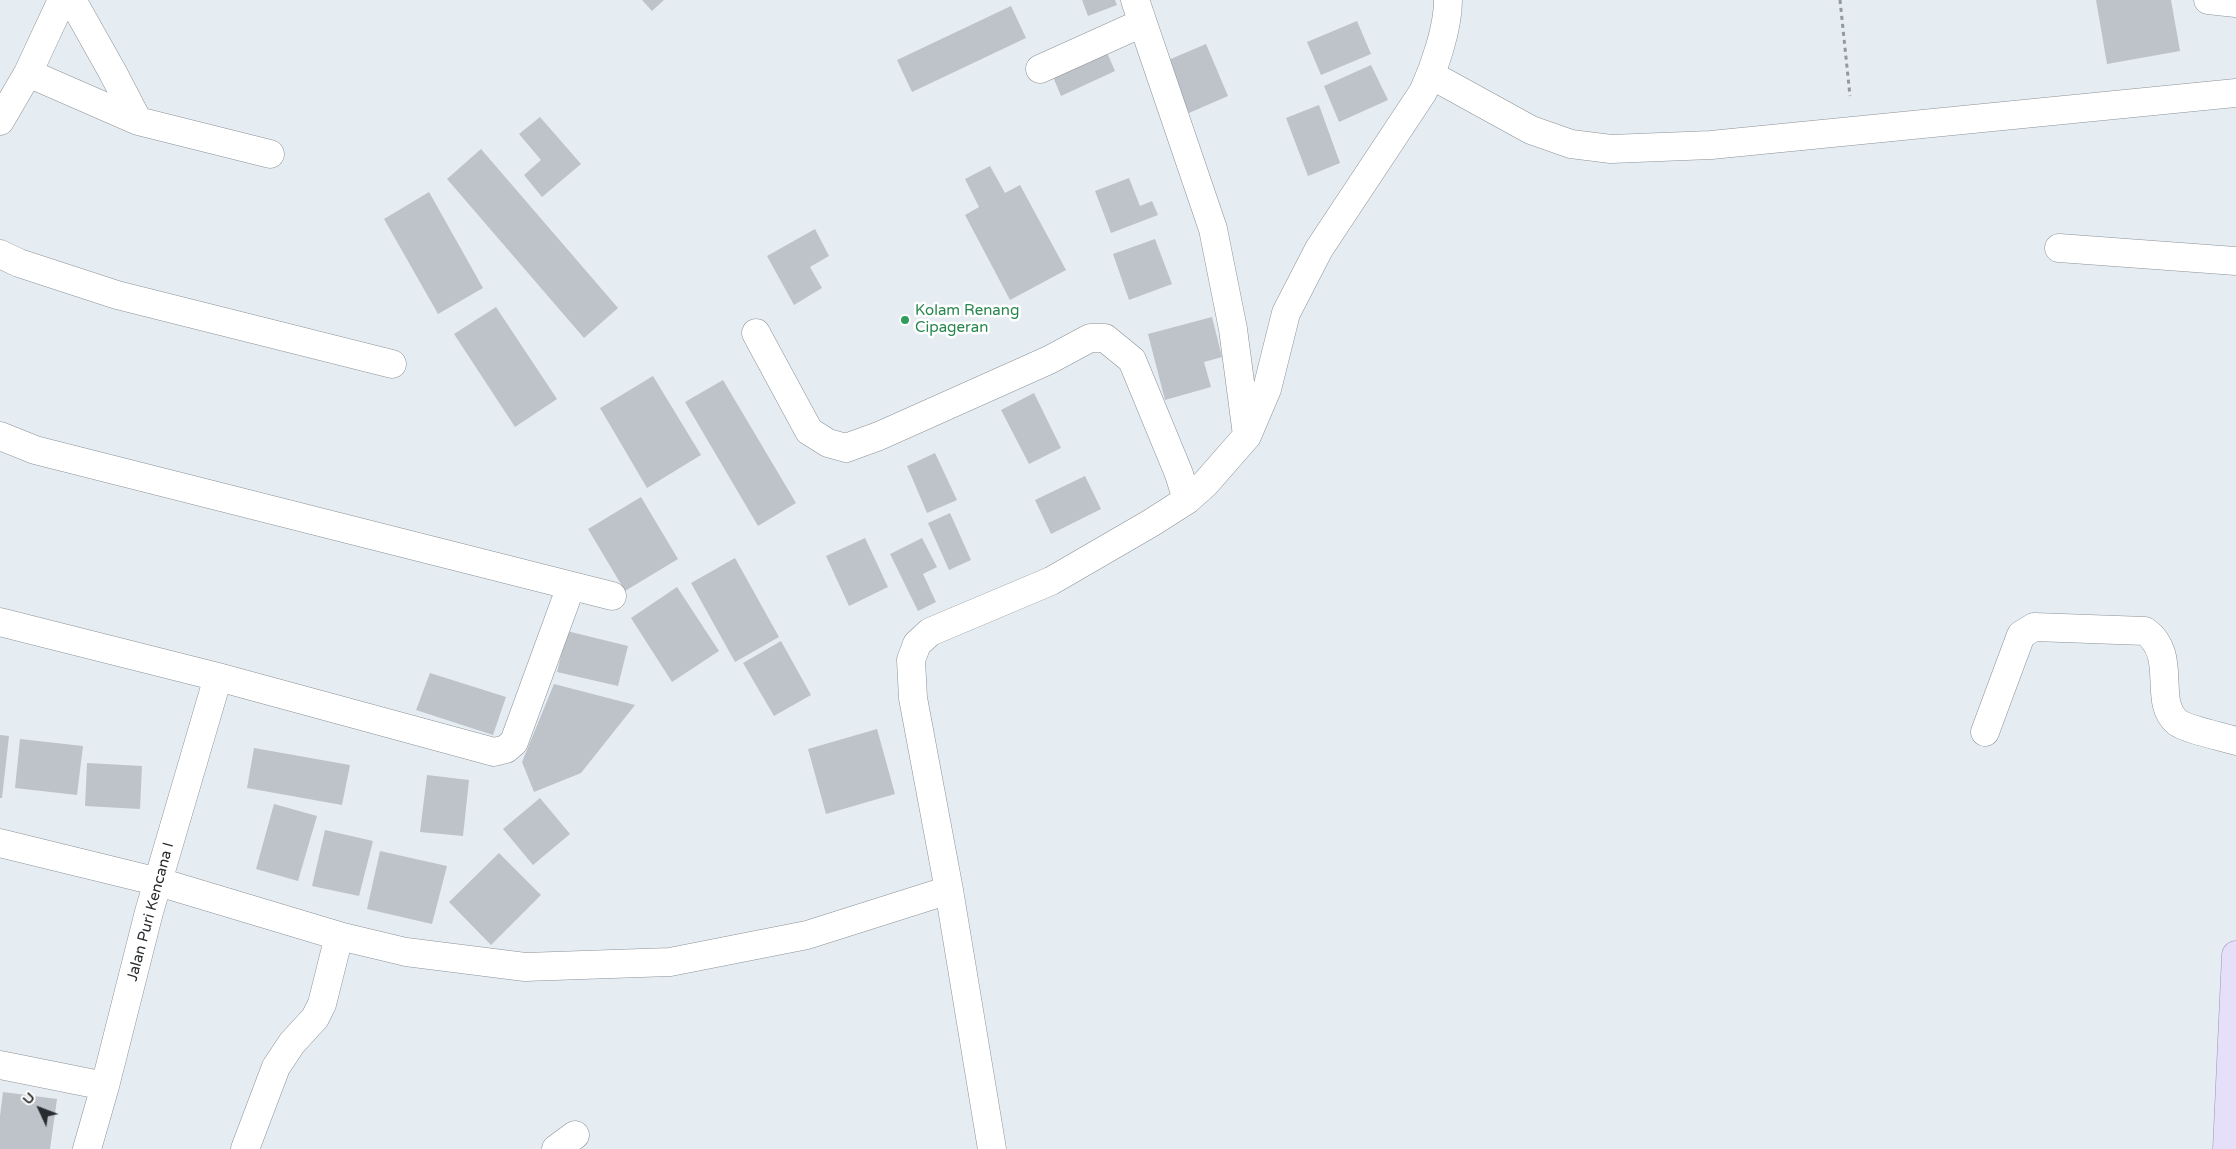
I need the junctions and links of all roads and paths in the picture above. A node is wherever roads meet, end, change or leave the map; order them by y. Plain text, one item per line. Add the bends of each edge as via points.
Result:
1 (62, 0) edge
2 (72, 0) edge
3 (1448, 0) edge
4 (1840, 0) edge
5 (2208, 0) edge
6 (2236, 3) edge
7 (1138, 12) edge
8 (1040, 69) dead end
9 (28, 73) junction
10 (1431, 75) junction
11 (2236, 93) edge
12 (0, 121) edge
13 (138, 121) junction
14 (1854, 132) junction
15 (270, 154) dead end
16 (2059, 248) dead end
17 (0, 254) edge
18 (2236, 261) edge
19 (756, 333) dead end
20 (392, 364) dead end
21 (0, 436) edge
22 (1247, 436) junction
23 (1186, 500) junction
24 (571, 586) junction
25 (612, 596) dead end
26 (0, 622) edge
27 (218, 676) junction
28 (1985, 732) dead end
29 (2236, 741) edge
30 (0, 843) edge
31 (159, 882) junction
32 (949, 890) junction
33 (339, 936) junction
34 (2236, 956) edge
35 (0, 1065) edge
36 (105, 1086) junction
37 (87, 1149) edge
38 (245, 1149) edge
39 (992, 1149) edge
40 (2227, 1149) edge

1 - 9 street
2 - 13 street
3 - 10 street via 1448,13
4 - 14 path
5 - 6 street
7 - 8 street
7 - 22 street via 1213,229 1233,328
9 - 12 street
9 - 13 street
10 - 14 street via 1531,130 1579,145 1611,149 1711,145
10 - 22 street via 1418,100 1319,249 1286,313 1267,389
11 - 14 street via 1975,117
13 - 15 street
16 - 18 street
17 - 20 street via 18,264 117,295
19 - 23 street via 809,431 828,443 846,448 1049,360 1090,338 1105,338 1132,360 1179,474
21 - 24 street via 45,453
22 - 23 street via 1205,484
23 - 32 street via 1051,581 930,632 917,644 911,660 913,698
24 - 25 street
24 - 27 street via 514,742 506,750 494,752
26 - 27 street
27 - 31 street, Jalan Puri Kencana I
28 - 29 street via 2021,635 2034,627 2144,631 2161,649 2167,708 2177,723
30 - 31 street
31 - 33 street
31 - 36 street, Jalan Puri Kencana I
32 - 33 street via 807,935 670,962 525,967 406,952
32 - 39 street
33 - 38 street via 322,1004 315,1018 276,1067
34 - 40 main road
35 - 36 street
36 - 37 street, Jalan Puri Kencana I

